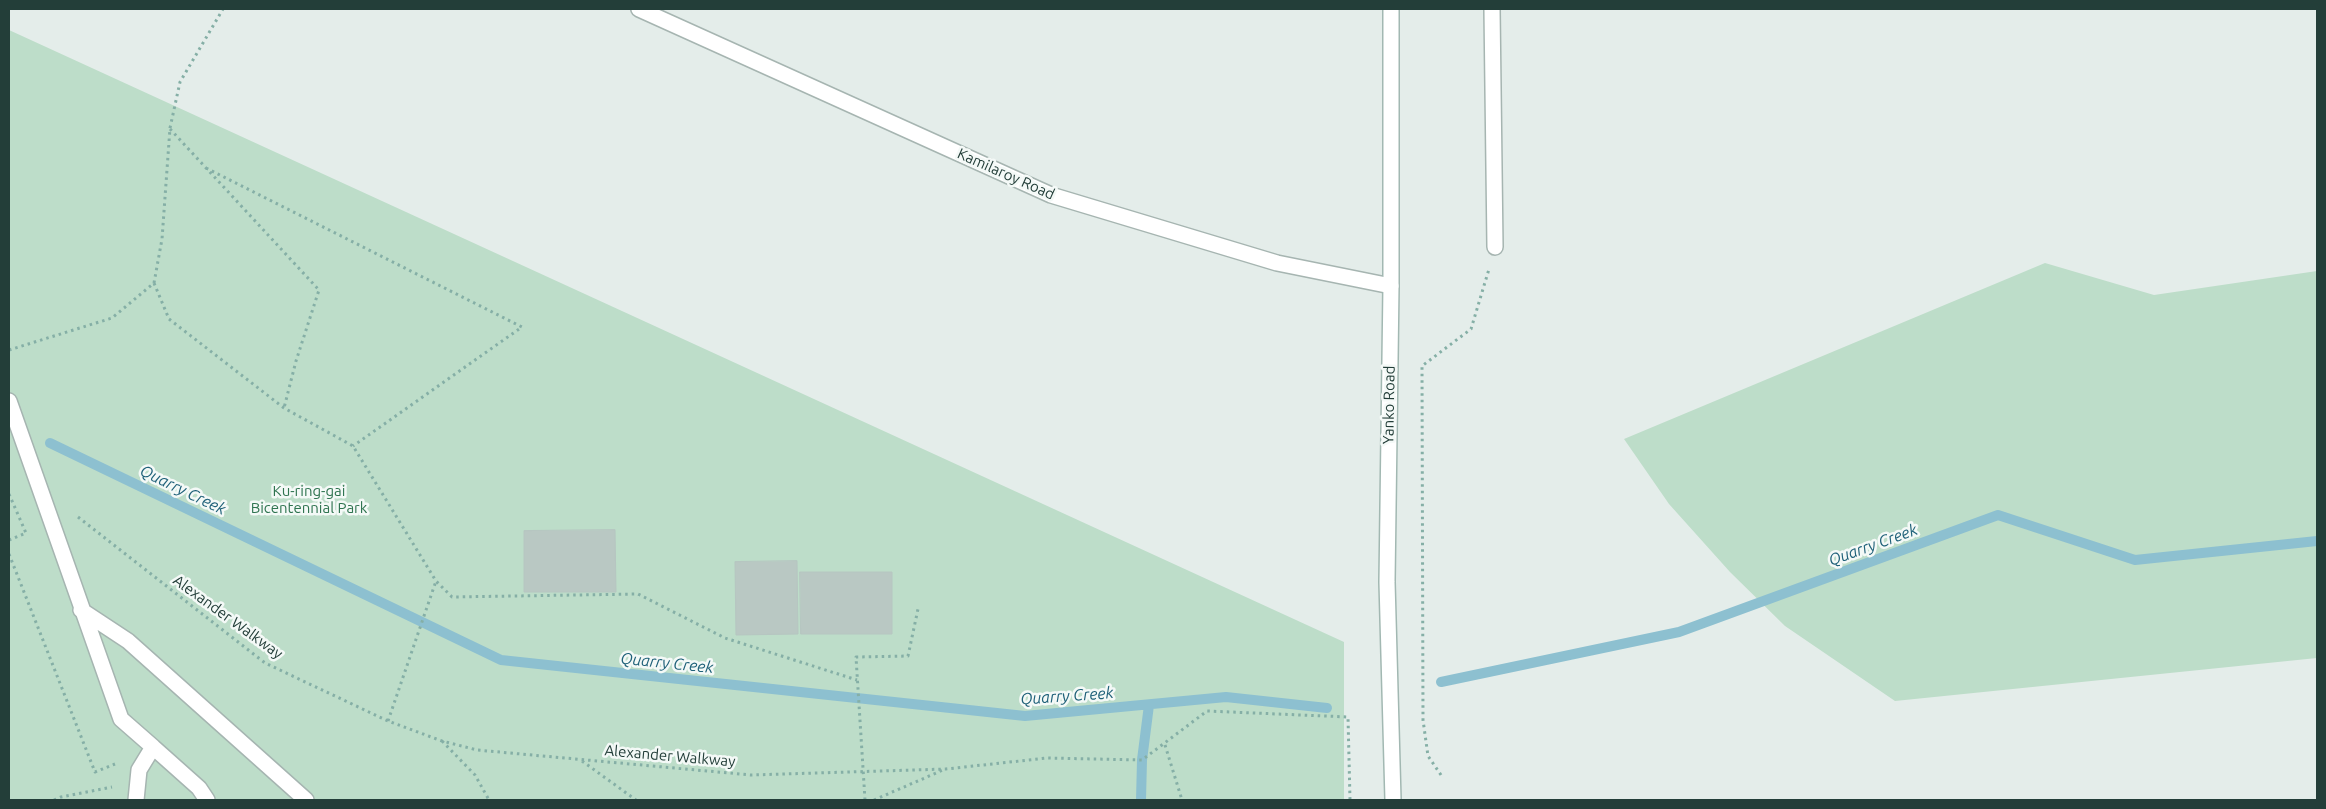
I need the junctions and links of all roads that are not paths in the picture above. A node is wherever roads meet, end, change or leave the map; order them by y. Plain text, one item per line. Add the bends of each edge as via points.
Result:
1 (639, 9) edge
2 (1391, 9) edge
3 (1492, 9) edge
4 (1495, 247) road end
5 (1391, 286) junction
6 (9, 401) edge
7 (81, 610) junction
8 (152, 747) junction
9 (135, 793) edge
10 (207, 800) edge
11 (306, 800) edge
12 (1393, 800) edge

1 - 5 street, Kamilaroy Road via 1051,195 1277,263
2 - 5 street, Yanko Road
3 - 4 street
5 - 12 street, Yanko Road via 1387,582
6 - 7 street
7 - 8 street via 121,719
7 - 11 street via 128,641
8 - 9 street via 139,770
8 - 10 street via 200,788

